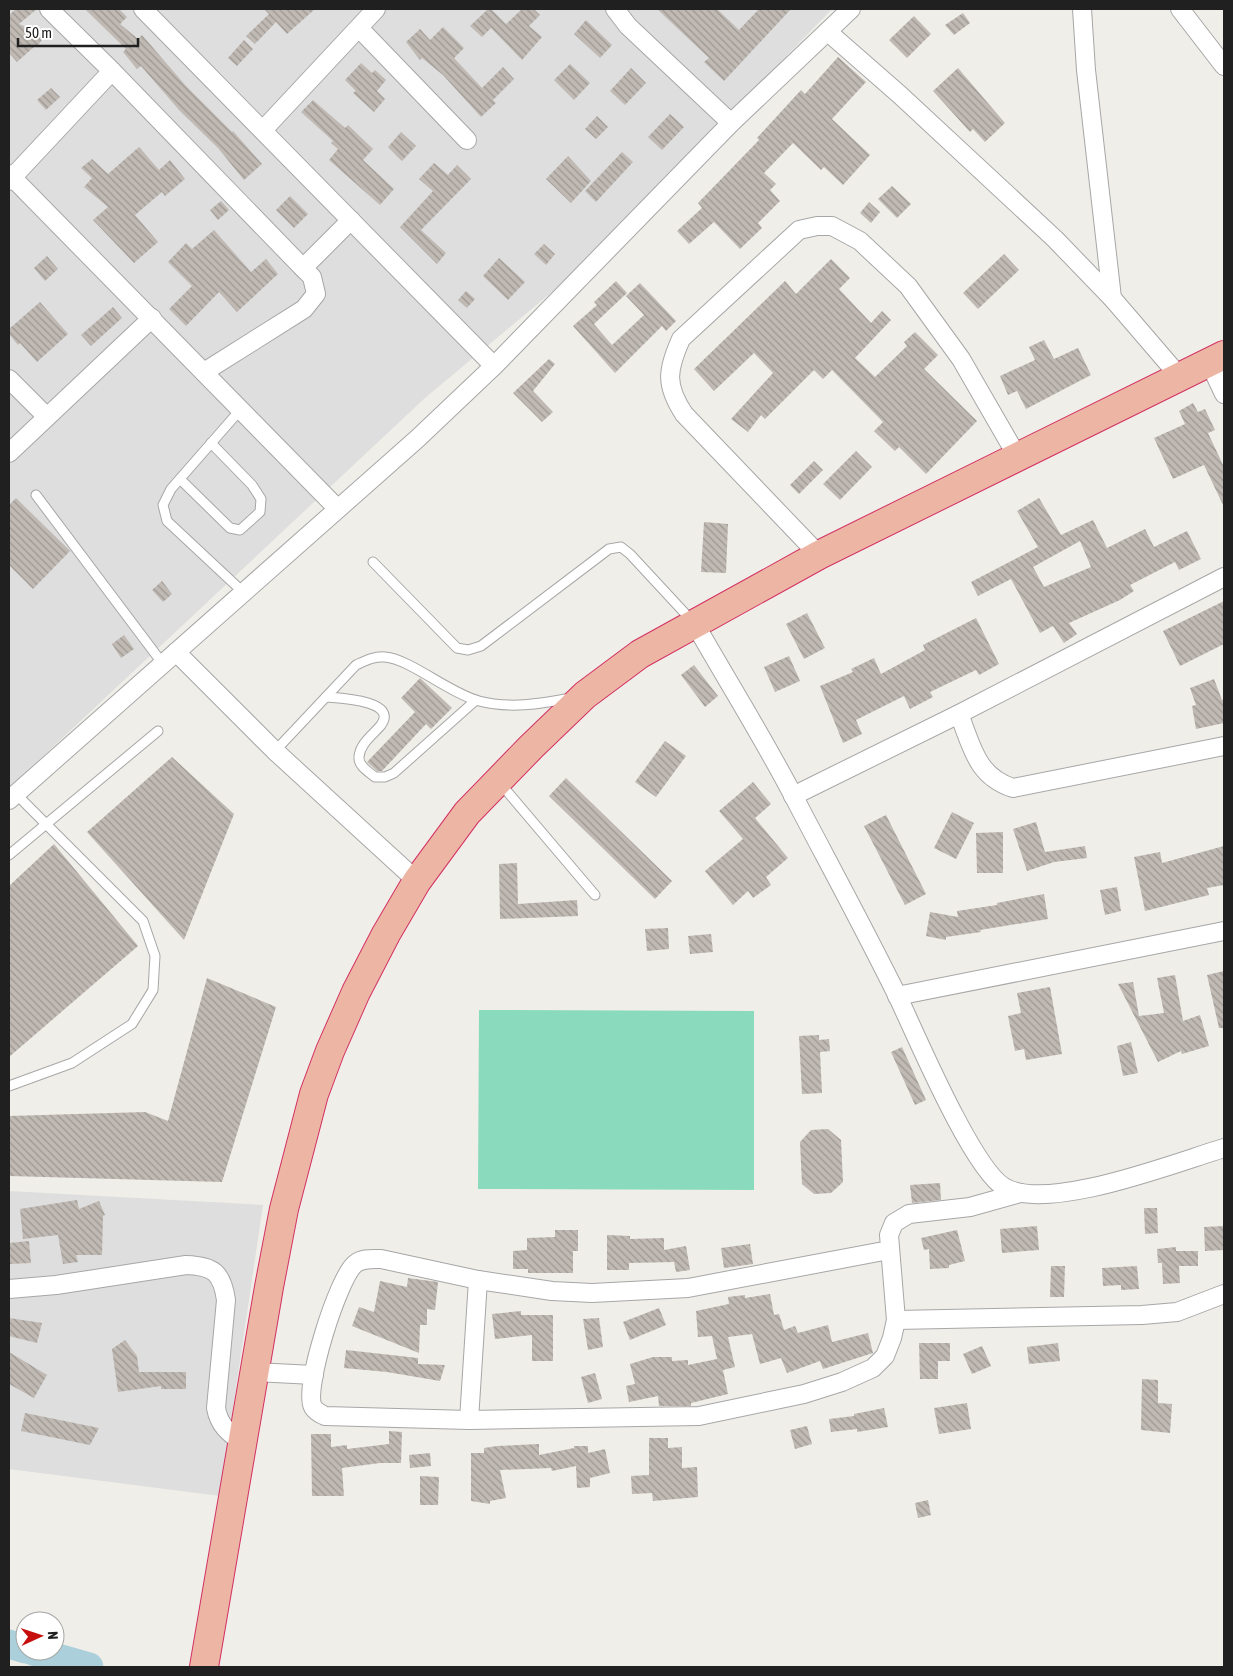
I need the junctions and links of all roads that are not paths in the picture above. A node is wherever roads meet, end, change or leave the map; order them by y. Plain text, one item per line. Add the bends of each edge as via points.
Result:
1 (49, 9) edge
2 (143, 9) edge
3 (376, 9) edge
4 (615, 9) edge
5 (851, 9) edge
6 (1082, 9) edge
7 (1180, 9) edge
8 (359, 28) junction
9 (828, 32) junction
10 (1224, 66) edge
11 (112, 71) junction
12 (731, 123) junction
13 (263, 130) junction
14 (466, 140) dead end
15 (10, 178) edge
16 (350, 220) junction
17 (303, 268) junction
18 (1112, 298) junction
19 (152, 318) junction
20 (1217, 359) edge
21 (494, 366) junction
22 (204, 372) junction
23 (1179, 376) junction
24 (9, 379) edge
25 (1224, 394) edge
26 (240, 410) junction
27 (47, 417) junction
28 (211, 443) junction
29 (9, 453) edge
30 (1017, 456) junction
31 (180, 479) junction
32 (36, 495) dead end
33 (337, 508) junction
34 (819, 556) junction
35 (373, 562) dead end
36 (1224, 577) edge
37 (243, 592) junction
38 (695, 624) junction
39 (176, 652) junction
40 (163, 664) junction
41 (586, 695) junction
42 (326, 697) junction
43 (476, 700) junction
44 (959, 714) junction
45 (158, 730) dead end
46 (1224, 746) edge
47 (275, 751) junction
48 (498, 781) junction
49 (11, 794) edge
50 (793, 796) junction
51 (45, 824) junction
52 (9, 855) edge
53 (417, 881) junction
54 (595, 895) dead end
55 (1224, 930) edge
56 (897, 996) junction
57 (9, 1086) edge
58 (1224, 1148) edge
59 (1020, 1193) junction
60 (889, 1250) junction
61 (478, 1280) junction
62 (9, 1289) edge
63 (1224, 1294) edge
64 (896, 1320) junction
65 (254, 1372) junction
66 (314, 1375) junction
67 (469, 1420) junction
68 (241, 1442) junction
69 (204, 1667) edge

1 - 11 street
2 - 13 street
3 - 8 street
4 - 12 street via 628,26
5 - 9 street
6 - 18 street
7 - 10 street
8 - 13 street
8 - 14 street
9 - 12 street
9 - 18 street via 1055,239
11 - 15 street
11 - 17 street
12 - 21 street
13 - 16 street
15 - 19 street
16 - 17 street
16 - 21 street
17 - 22 street via 315,285 316,294 311,302
18 - 23 street
19 - 22 street
19 - 27 street
20 - 23 highway
20 - 25 street
21 - 33 street
22 - 26 street
23 - 30 highway
24 - 27 street
26 - 28 lane
26 - 33 street
27 - 29 street
28 - 31 lane
28 - 31 lane via 252,485 261,499 260,512 240,530 230,528
30 - 34 highway
30 - 34 street via 961,359 908,286 860,241 832,226 799,230 681,340 672,359 669,376 672,395 684,414
31 - 37 lane via 163,505 167,521
32 - 40 lane
33 - 37 street
34 - 38 highway
35 - 38 lane via 457,648 468,650 481,646 610,549 621,547
36 - 44 street
37 - 39 street
38 - 41 highway via 640,654
38 - 50 street
39 - 40 street
39 - 47 street
40 - 49 street
41 - 43 lane via 523,705 497,705
41 - 48 highway
42 - 43 lane via 356,665 370,658 386,657
42 - 43 lane via 365,701 379,709 383,716 382,724 362,746 358,757 361,765 375,777 385,778
42 - 47 lane
44 - 46 street via 981,767 990,778 1013,788
44 - 50 street
45 - 51 lane
47 - 53 street
48 - 53 highway via 467,813
48 - 54 lane
49 - 51 lane
50 - 56 street
51 - 52 lane
51 - 57 lane via 143,921 155,956 154,990 132,1024 125,1029 72,1064
53 - 65 highway via 356,992 314,1094 284,1210
55 - 56 street
56 - 59 street via 934,1074 980,1158 1000,1184
58 - 59 street via 1100,1186 1069,1192
59 - 60 street via 970,1208 909,1214 894,1223 889,1235
60 - 61 street via 688,1288 552,1292
60 - 64 street
61 - 66 street via 381,1259 366,1259 355,1264 333,1303
61 - 67 street
62 - 68 street via 56,1285 186,1264 202,1266 216,1273 224,1283 226,1300 216,1408 224,1428
63 - 64 street via 1177,1312 1142,1315
64 - 67 street via 885,1356 873,1368 804,1394 699,1416
65 - 66 street
65 - 68 highway
66 - 67 street via 312,1406 326,1416
68 - 69 highway

